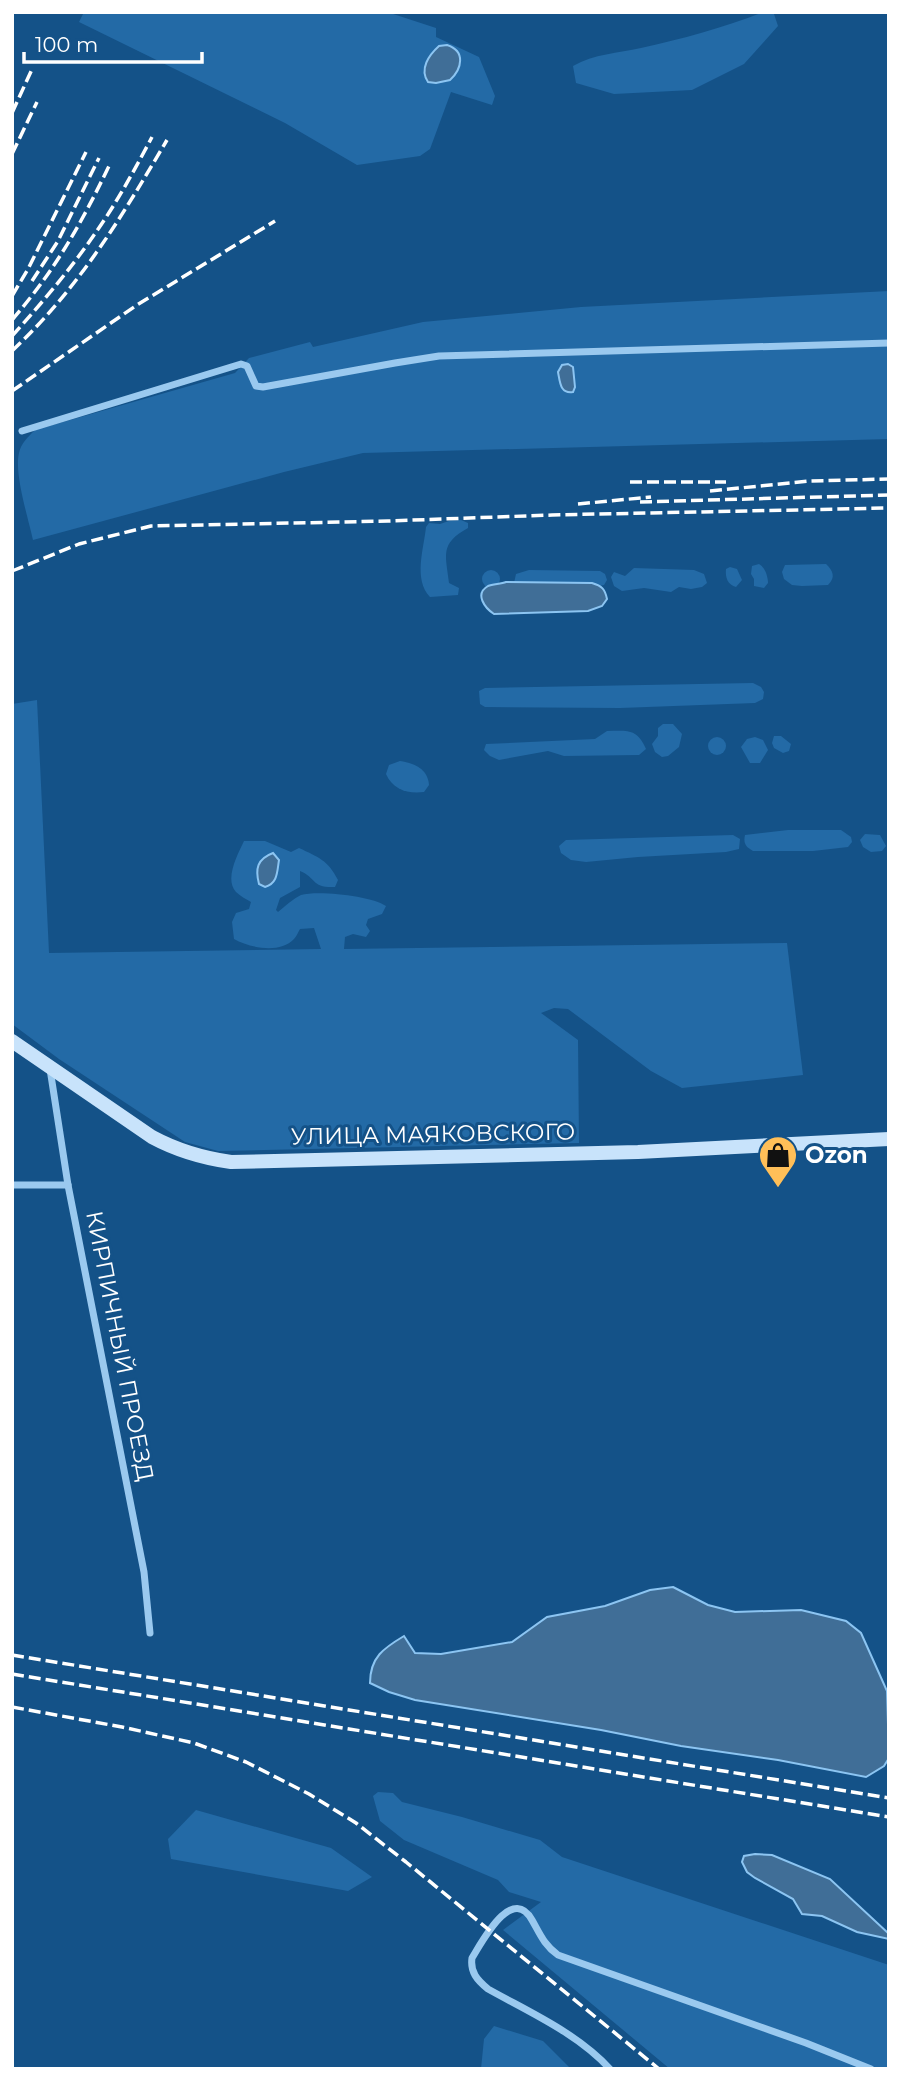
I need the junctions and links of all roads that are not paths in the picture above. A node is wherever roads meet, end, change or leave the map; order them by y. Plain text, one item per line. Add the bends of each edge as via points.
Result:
1 (889, 343) edge
2 (22, 431) dead end
3 (12, 1041) edge
4 (50, 1067) junction
5 (889, 1139) edge
6 (12, 1185) edge
7 (68, 1185) junction
8 (150, 1633) dead end
9 (610, 2069) edge
10 (871, 2069) edge

1 - 2 street via 439,356 263,387 256,386 247,366 241,364
3 - 4 street, УЛИЦА МАЯКОВСКОГО
4 - 5 street, УЛИЦА МАЯКОВСКОГО via 173,1149 231,1162 638,1152
4 - 7 street, КИРПИЧНЫЙ ПРОЕЗД
6 - 7 street
7 - 8 street, КИРПИЧНЫЙ ПРОЕЗД via 144,1572
9 - 10 street via 583,2045 478,1980 472,1958 500,1916 524,1910 541,1939 558,1955

